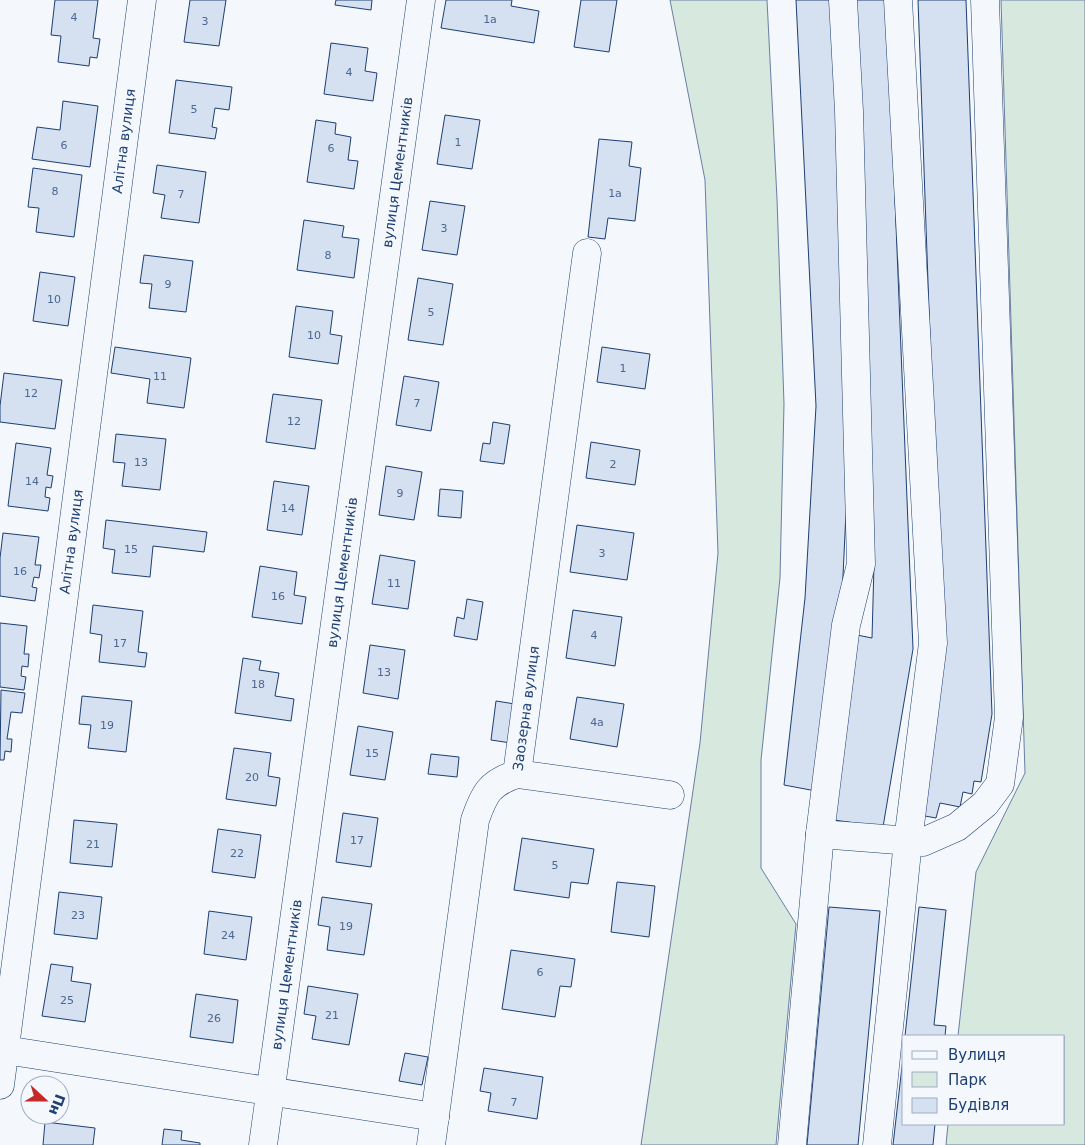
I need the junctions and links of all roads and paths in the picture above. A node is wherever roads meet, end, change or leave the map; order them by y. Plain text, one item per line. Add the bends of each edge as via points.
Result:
1 (142, 0) edge
2 (421, 0) edge
3 (844, 0) edge
4 (898, 0) edge
5 (985, 0) edge
6 (587, 253) dead end
7 (516, 774) junction
8 (670, 794) dead end
9 (820, 834) junction
10 (908, 841) junction
11 (5, 1050) junction
12 (0, 1085) edge
13 (270, 1092) junction
14 (435, 1117) junction
15 (263, 1145) edge
16 (431, 1145) edge
17 (792, 1145) edge
18 (877, 1145) edge

1 - 11 street, Алітна вулиця
2 - 13 street, вулиця Цементників
3 - 9 street via 861,564 846,626
4 - 10 street via 933,643
5 - 10 street via 1009,717 1000,784 985,804 957,827 923,842
6 - 7 street, Заозерна вулиця
7 - 8 street
7 - 14 street, Заозерна вулиця via 494,785 483,797 475,820
9 - 10 street
9 - 17 street
10 - 18 street
11 - 12 street, Алітна вулиця
11 - 13 street
13 - 14 street
13 - 15 street, вулиця Цементників
14 - 16 street, Заозерна вулиця

